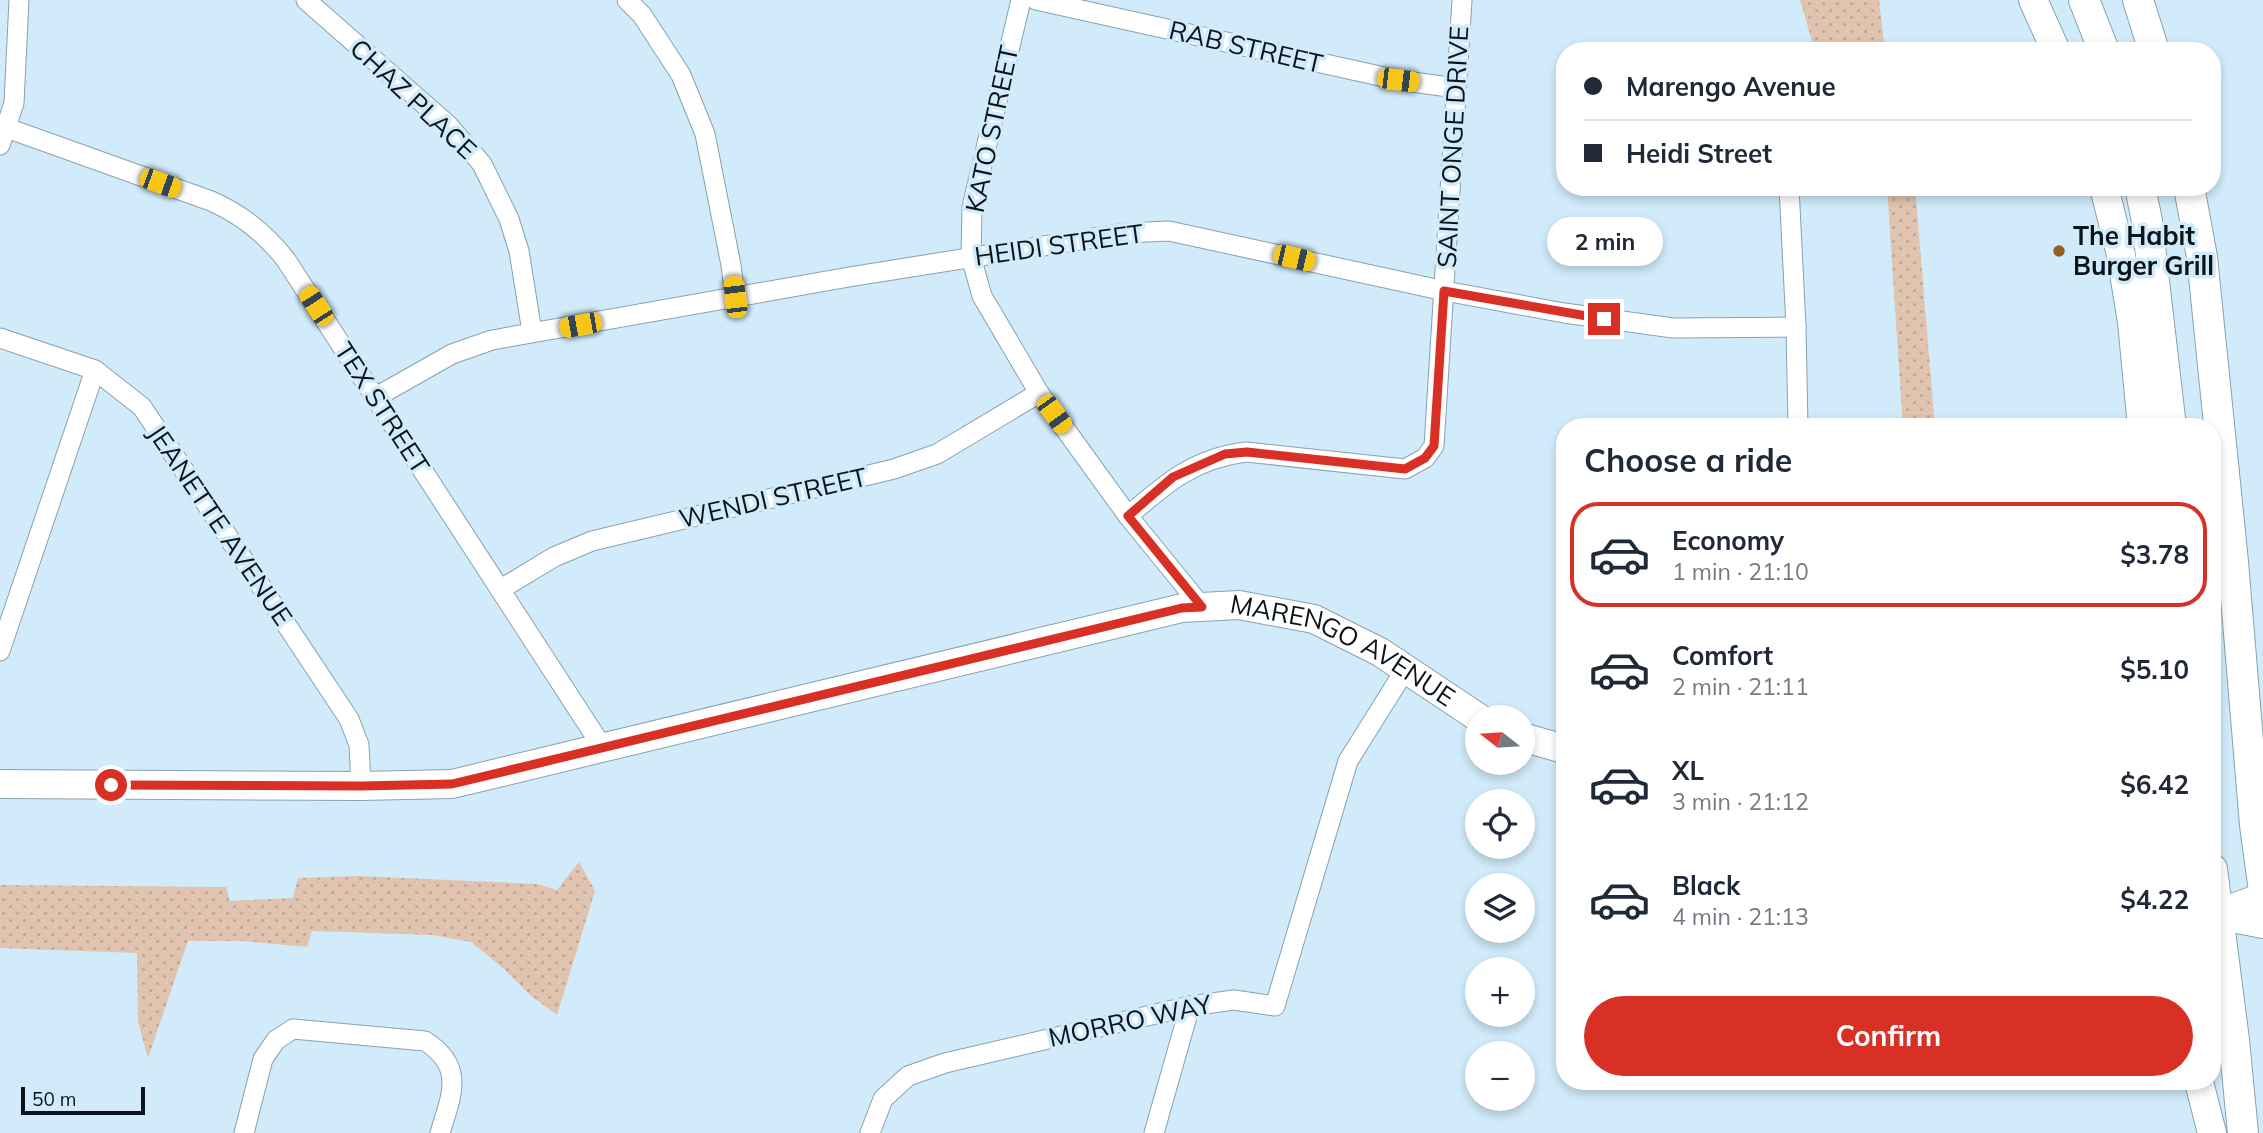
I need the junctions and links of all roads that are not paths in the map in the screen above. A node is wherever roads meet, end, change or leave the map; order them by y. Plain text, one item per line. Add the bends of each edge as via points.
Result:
1 (19, 0) edge
2 (306, 0) edge
3 (627, 0) edge
4 (1021, 0) edge
5 (1036, 0) edge
6 (1462, 0) edge
7 (2033, 0) edge
8 (2084, 0) edge
9 (2137, 0) edge
10 (2052, 42) edge
11 (2100, 42) edge
12 (2151, 42) edge
13 (1457, 88) junction
14 (3, 136) edge
15 (1789, 196) edge
16 (2106, 196) edge
17 (2142, 196) edge
18 (2191, 196) edge
19 (971, 257) junction
20 (1444, 291) junction
21 (735, 297) junction
22 (1796, 327) junction
23 (532, 332) junction
24 (0, 338) edge
25 (95, 370) junction
26 (1039, 393) junction
27 (376, 397) junction
28 (1798, 418) edge
29 (2141, 418) edge
30 (2170, 418) edge
31 (2219, 418) edge
32 (2221, 438) edge
33 (1128, 516) junction
34 (500, 589) junction
35 (1202, 607) junction
36 (0, 651) edge
37 (1405, 670) junction
38 (1465, 709) edge
39 (1535, 741) edge
40 (603, 748) junction
41 (1556, 748) edge
42 (0, 784) edge
43 (361, 786) junction
44 (2263, 884) edge
45 (2263, 897) edge
46 (2221, 912) edge
47 (2221, 915) edge
48 (2263, 924) edge
49 (2221, 958) edge
50 (1190, 1006) junction
51 (2201, 1090) edge
52 (244, 1133) edge
53 (440, 1133) edge
54 (870, 1133) edge
55 (1154, 1133) edge
56 (2212, 1133) edge
57 (2243, 1133) edge

1 - 14 street via 14,103
2 - 23 street, CHAZ PLACE via 448,125 482,164 519,251
3 - 21 street via 681,75 705,134
4 - 19 street, KATO STREET via 972,207
5 - 13 street, RAB STREET via 1398,80
6 - 13 street, SAINT ONGE DRIVE
7 - 10 street
8 - 11 main road
9 - 12 main road
13 - 20 street, SAINT ONGE DRIVE
14 - 27 street, TEX STREET via 211,201 251,223 286,260
15 - 22 street
16 - 29 street via 2128,299
17 - 30 main road
18 - 31 main road via 2202,257
19 - 20 street, HEIDI STREET via 1125,233 1169,231
19 - 21 street, HEIDI STREET
19 - 26 street, KATO STREET via 982,296
20 - 22 street, HEIDI STREET via 1673,328
20 - 33 street, SAINT ONGE DRIVE via 1434,446 1425,458 1405,469 1247,452 1225,454 1173,477
21 - 23 street, HEIDI STREET
22 - 28 street
23 - 27 street, HEIDI STREET via 452,354
24 - 25 street, JEANETTE AVENUE
25 - 36 street
25 - 43 street, JEANETTE AVENUE via 142,407 349,719 359,745
26 - 33 street, KATO STREET
26 - 34 street, WENDI STREET via 937,454 894,469 593,541 554,557
27 - 34 street, TEX STREET
32 - 44 main road
33 - 35 street, KATO STREET
34 - 40 street, TEX STREET
35 - 37 street, MARENGO AVENUE via 1239,605 1314,619 1362,641
35 - 40 street, MARENGO AVENUE via 1182,608
37 - 38 street, MARENGO AVENUE
37 - 50 street, MORRO WAY via 1348,761 1275,1006 1234,1000
39 - 41 street
40 - 43 street, MARENGO AVENUE via 452,784
42 - 43 street, MARENGO AVENUE
45 - 46 street
47 - 48 street
49 - 57 main road
50 - 54 street, MORRO WAY via 945,1063 908,1076 883,1099
50 - 55 street
51 - 56 street
52 - 53 street via 263,1059 276,1040 293,1029 425,1041 434,1047 448,1065 453,1086

